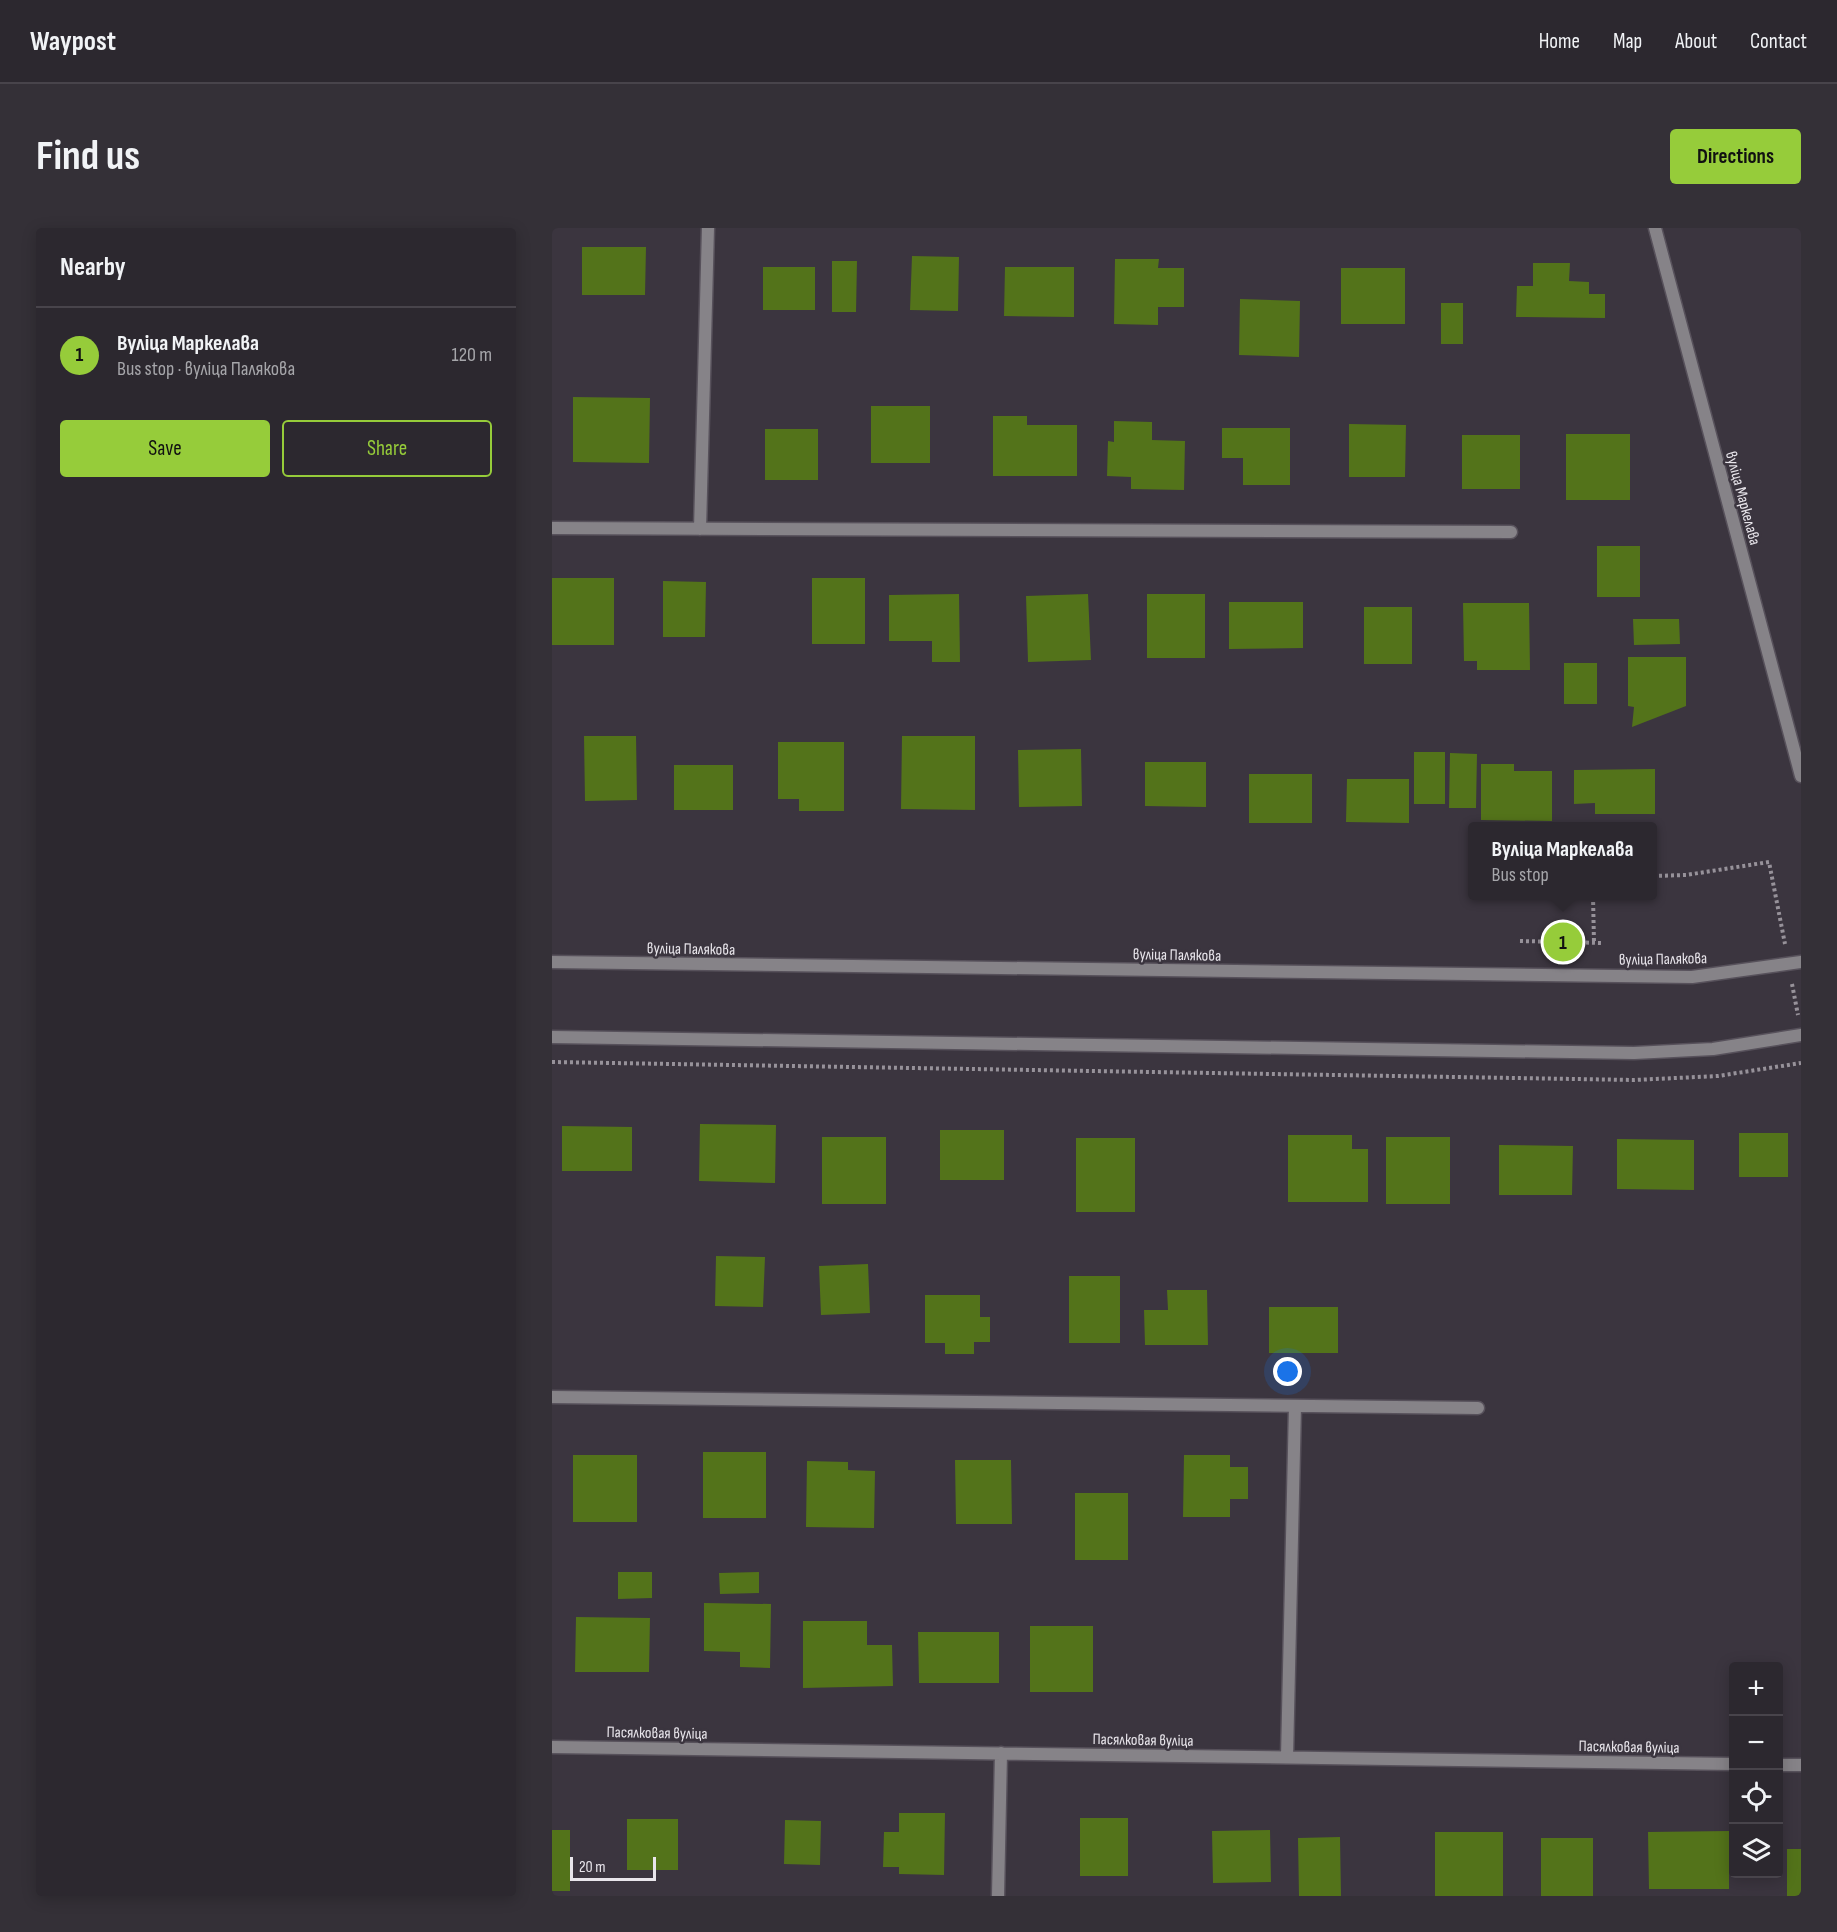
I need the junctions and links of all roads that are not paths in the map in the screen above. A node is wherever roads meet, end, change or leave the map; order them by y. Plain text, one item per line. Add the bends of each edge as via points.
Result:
1 (708, 228) edge
2 (1655, 228) edge
3 (552, 528) edge
4 (700, 529) junction
5 (1511, 532) dead end
6 (1801, 776) edge
7 (552, 962) edge
8 (1801, 962) edge
9 (1801, 1035) edge
10 (552, 1037) edge
11 (552, 1397) edge
12 (1295, 1406) junction
13 (1478, 1408) dead end
14 (552, 1747) edge
15 (1001, 1753) junction
16 (1287, 1757) junction
17 (1729, 1764) edge
18 (1783, 1765) edge
19 (1801, 1765) edge
20 (998, 1896) edge

1 - 4 street
2 - 6 street, вуліца Маркелава
3 - 4 street
4 - 5 street
7 - 8 street, вуліца Палякова via 1692,977
9 - 10 street via 1713,1049 1634,1053
11 - 12 street
12 - 13 street
12 - 16 street
14 - 15 street, Пасялковая вуліца
15 - 16 street, Пасялковая вуліца
15 - 20 street
16 - 17 street, Пасялковая вуліца
18 - 19 street

